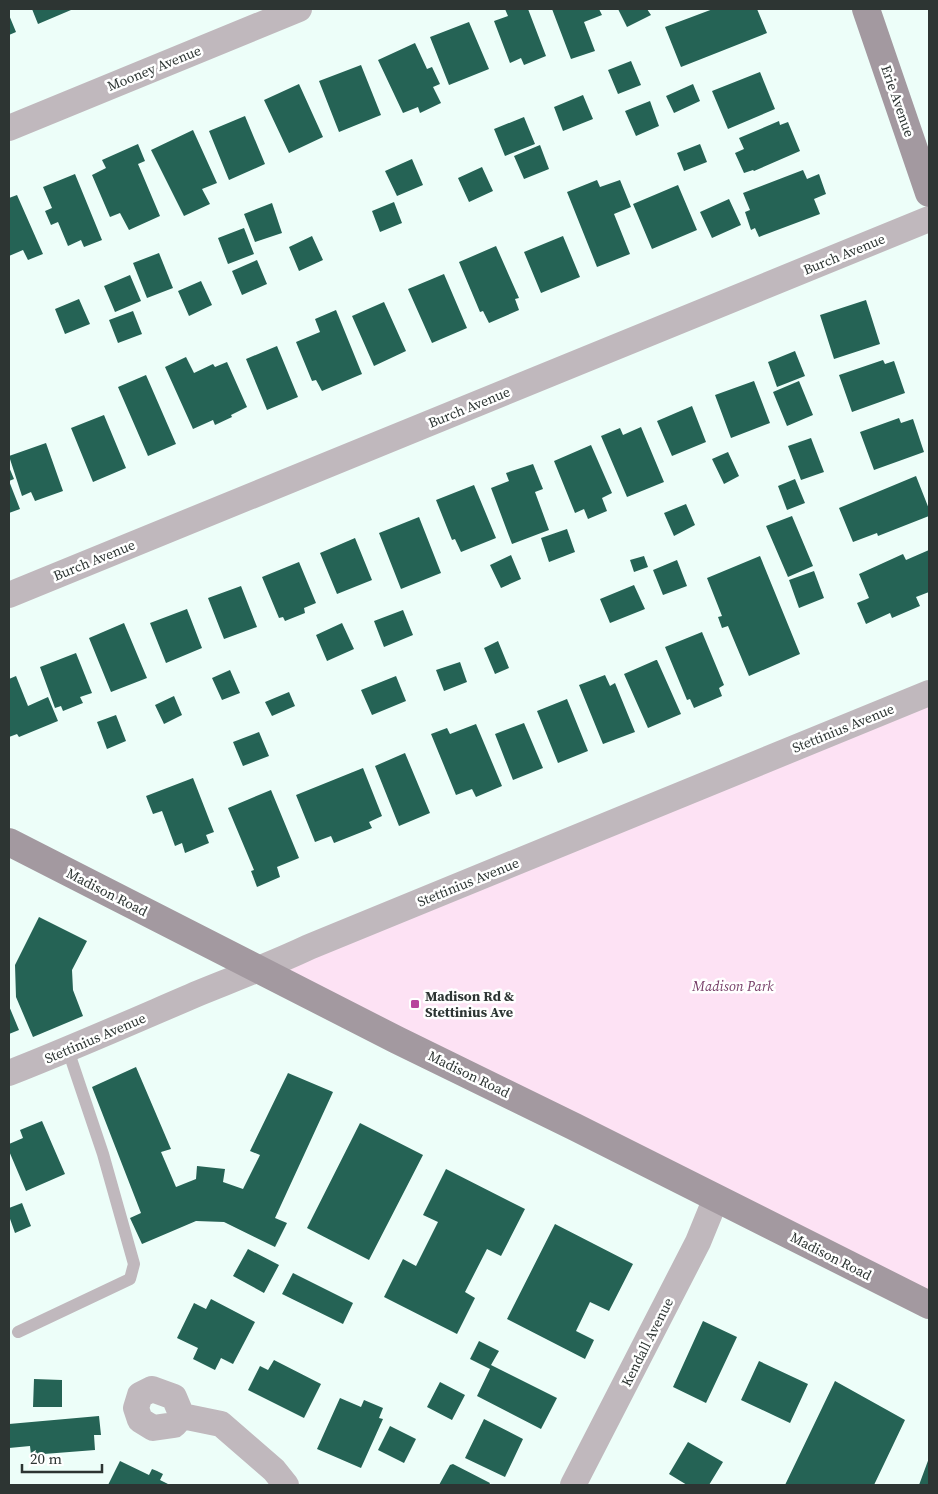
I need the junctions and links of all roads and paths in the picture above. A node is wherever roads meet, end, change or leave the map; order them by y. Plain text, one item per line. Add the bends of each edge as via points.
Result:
1 (299, 9) edge
2 (866, 9) edge
3 (9, 128) edge
4 (929, 193) edge
5 (929, 220) edge
6 (9, 595) edge
7 (929, 693) edge
8 (9, 842) edge
9 (259, 970) junction
10 (68, 1050) junction
11 (9, 1073) edge
12 (716, 1198) junction
13 (929, 1305) edge
14 (18, 1332) dead end
15 (182, 1416) dead end
16 (286, 1485) edge
17 (574, 1485) edge

1 - 3 street, Mooney Avenue
2 - 4 main road, Erie Avenue
5 - 6 street, Burch Avenue
7 - 9 street, Stettinius Avenue
8 - 9 main road, Madison Road
9 - 10 street, Stettinius Avenue
9 - 12 main road, Madison Road
10 - 11 street, Stettinius Avenue
10 - 14 lane via 103,1154 134,1264 130,1279
12 - 13 main road, Madison Road
12 - 17 street, Kendall Avenue via 694,1250
15 - 16 street via 222,1424 274,1470

